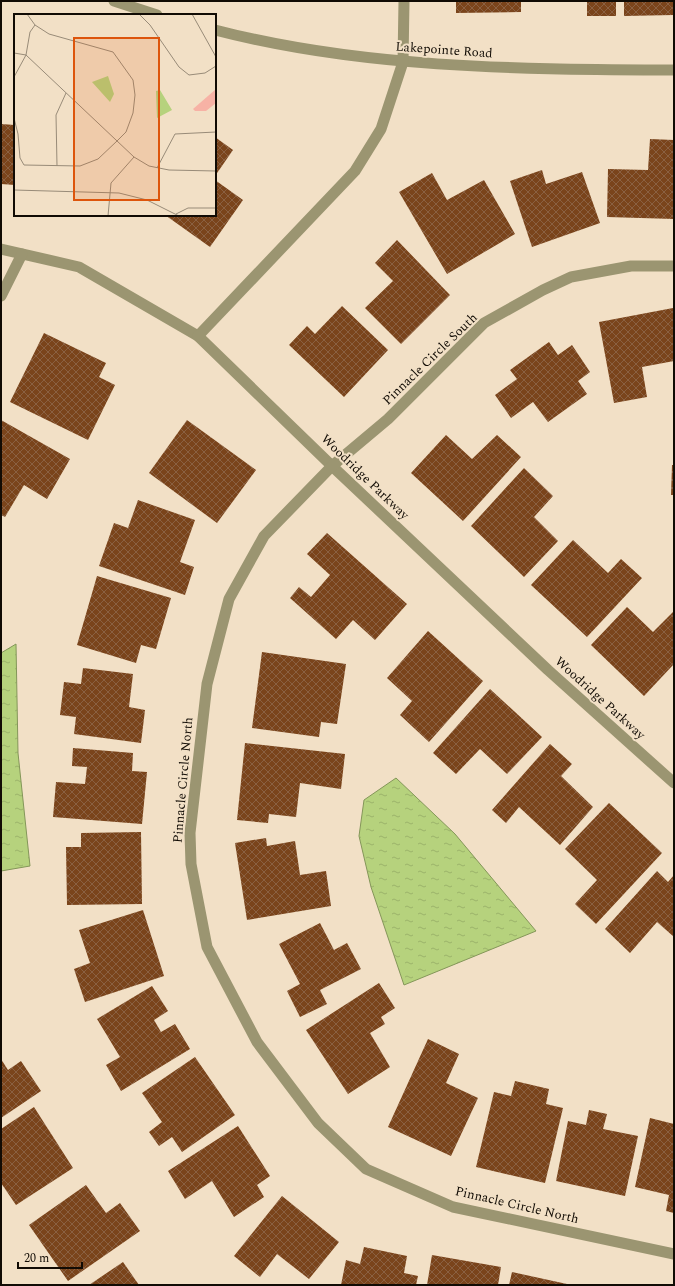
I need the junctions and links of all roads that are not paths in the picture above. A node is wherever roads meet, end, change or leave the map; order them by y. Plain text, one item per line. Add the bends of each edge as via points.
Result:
1 (114, 1) edge
2 (404, 1) edge
3 (154, 14) edge
4 (216, 30) edge
5 (403, 62) junction
6 (674, 70) edge
7 (1, 249) edge
8 (22, 254) junction
9 (674, 266) edge
10 (1, 296) edge
11 (198, 336) junction
12 (332, 466) junction
13 (674, 783) edge
14 (674, 1254) edge

1 - 3 street
2 - 5 street
4 - 5 street, Lakepointe Road via 323,53
5 - 6 street, Lakepointe Road via 577,70
5 - 11 street via 381,130 355,171
7 - 8 street, Woodridge Parkway
8 - 10 street
8 - 11 street, Woodridge Parkway via 79,267
9 - 12 street, Pinnacle Circle South via 631,266 571,277 484,323 388,419
11 - 12 street, Woodridge Parkway
12 - 13 street, Woodridge Parkway via 548,670
12 - 14 street, Pinnacle Circle North via 264,536 229,599 211,668 190,833 191,864 207,947 257,1042 318,1123 366,1169 454,1207

